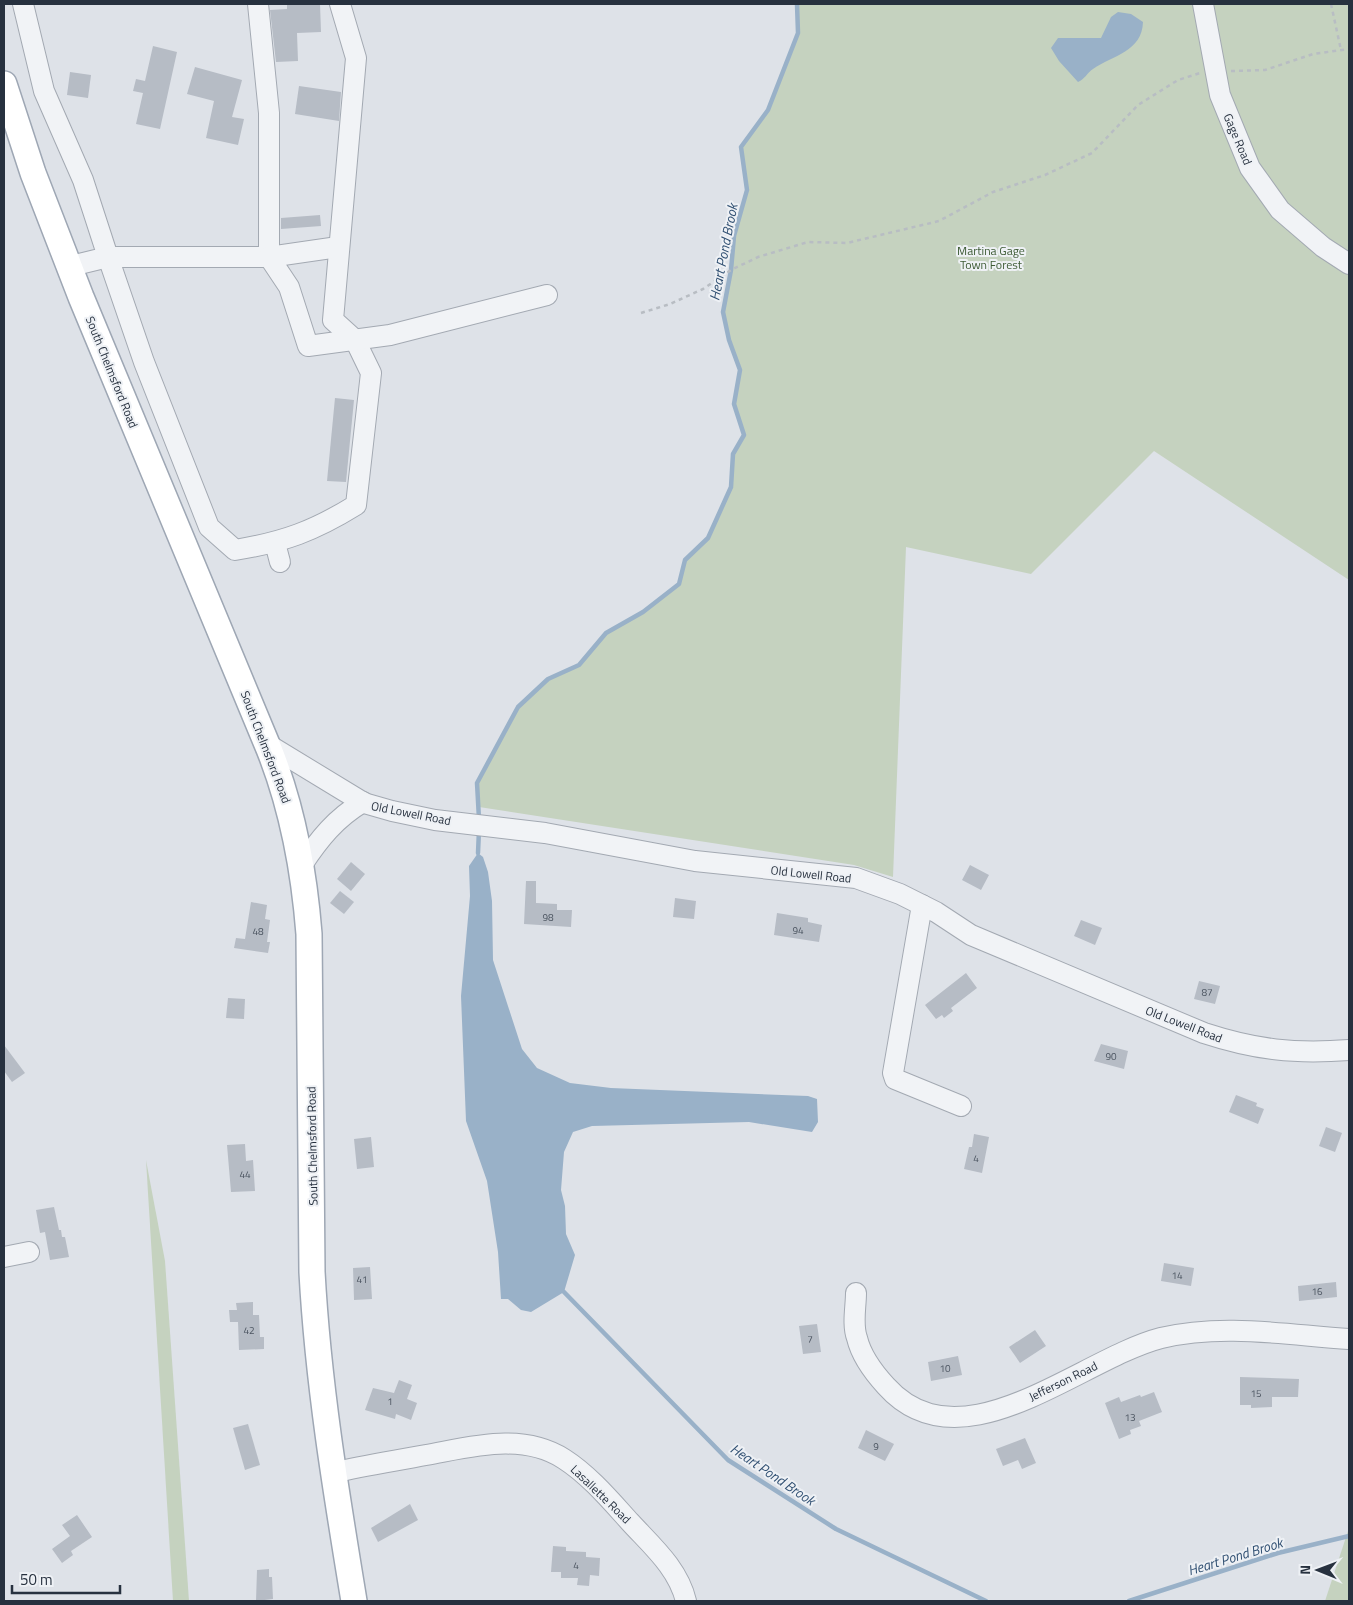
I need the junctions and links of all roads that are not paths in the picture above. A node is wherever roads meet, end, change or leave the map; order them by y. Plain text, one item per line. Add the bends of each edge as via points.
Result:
1 (23, 4) edge
2 (258, 4) edge
3 (340, 4) edge
4 (1203, 4) edge
5 (4, 84) edge
6 (338, 247) junction
7 (108, 257) junction
8 (269, 258) junction
9 (1349, 264) edge
10 (71, 266) junction
11 (547, 295) dead end
12 (354, 340) junction
13 (267, 744) junction
14 (363, 802) junction
15 (302, 865) junction
16 (922, 905) junction
17 (1349, 1050) edge
18 (961, 1106) dead end
19 (29, 1252) dead end
20 (4, 1257) edge
21 (856, 1293) dead end
22 (1349, 1339) edge
23 (333, 1473) junction
24 (354, 1601) edge
25 (686, 1601) edge

1 - 7 street via 44,91 83,180
2 - 8 street via 269,112
3 - 6 street via 356,58
4 - 9 street, Gage Road via 1220,95 1250,168 1280,210 1323,247
5 - 10 main road, South Chelmsford Road via 33,173
6 - 8 street
6 - 12 street via 333,320
7 - 8 street
7 - 10 street
7 - 12 street via 144,362 209,527 235,550 277,553 356,505 371,373
8 - 12 street via 289,286 308,346
10 - 13 main road, South Chelmsford Road
11 - 12 street
13 - 14 street, Old Lowell Road
13 - 15 main road, South Chelmsford Road via 290,809
14 - 15 street, Old Lowell Road via 331,826
14 - 16 street, Old Lowell Road via 435,820 545,833 695,861 856,878
15 - 23 main road, South Chelmsford Road via 311,981 314,1307 319,1373
16 - 17 street, Old Lowell Road via 971,935 1204,1033 1241,1045 1282,1051
16 - 18 street via 893,1073 895,1079
19 - 20 street
21 - 22 street, Jefferson Road via 857,1338 878,1376 890,1391 911,1406 933,1415 954,1418 997,1412 1136,1347 1168,1337 1214,1330
23 - 24 main road, South Chelmsford Road
23 - 25 street, Lasallette Road via 499,1443 524,1444 545,1450 563,1458 584,1475 656,1550 673,1570

